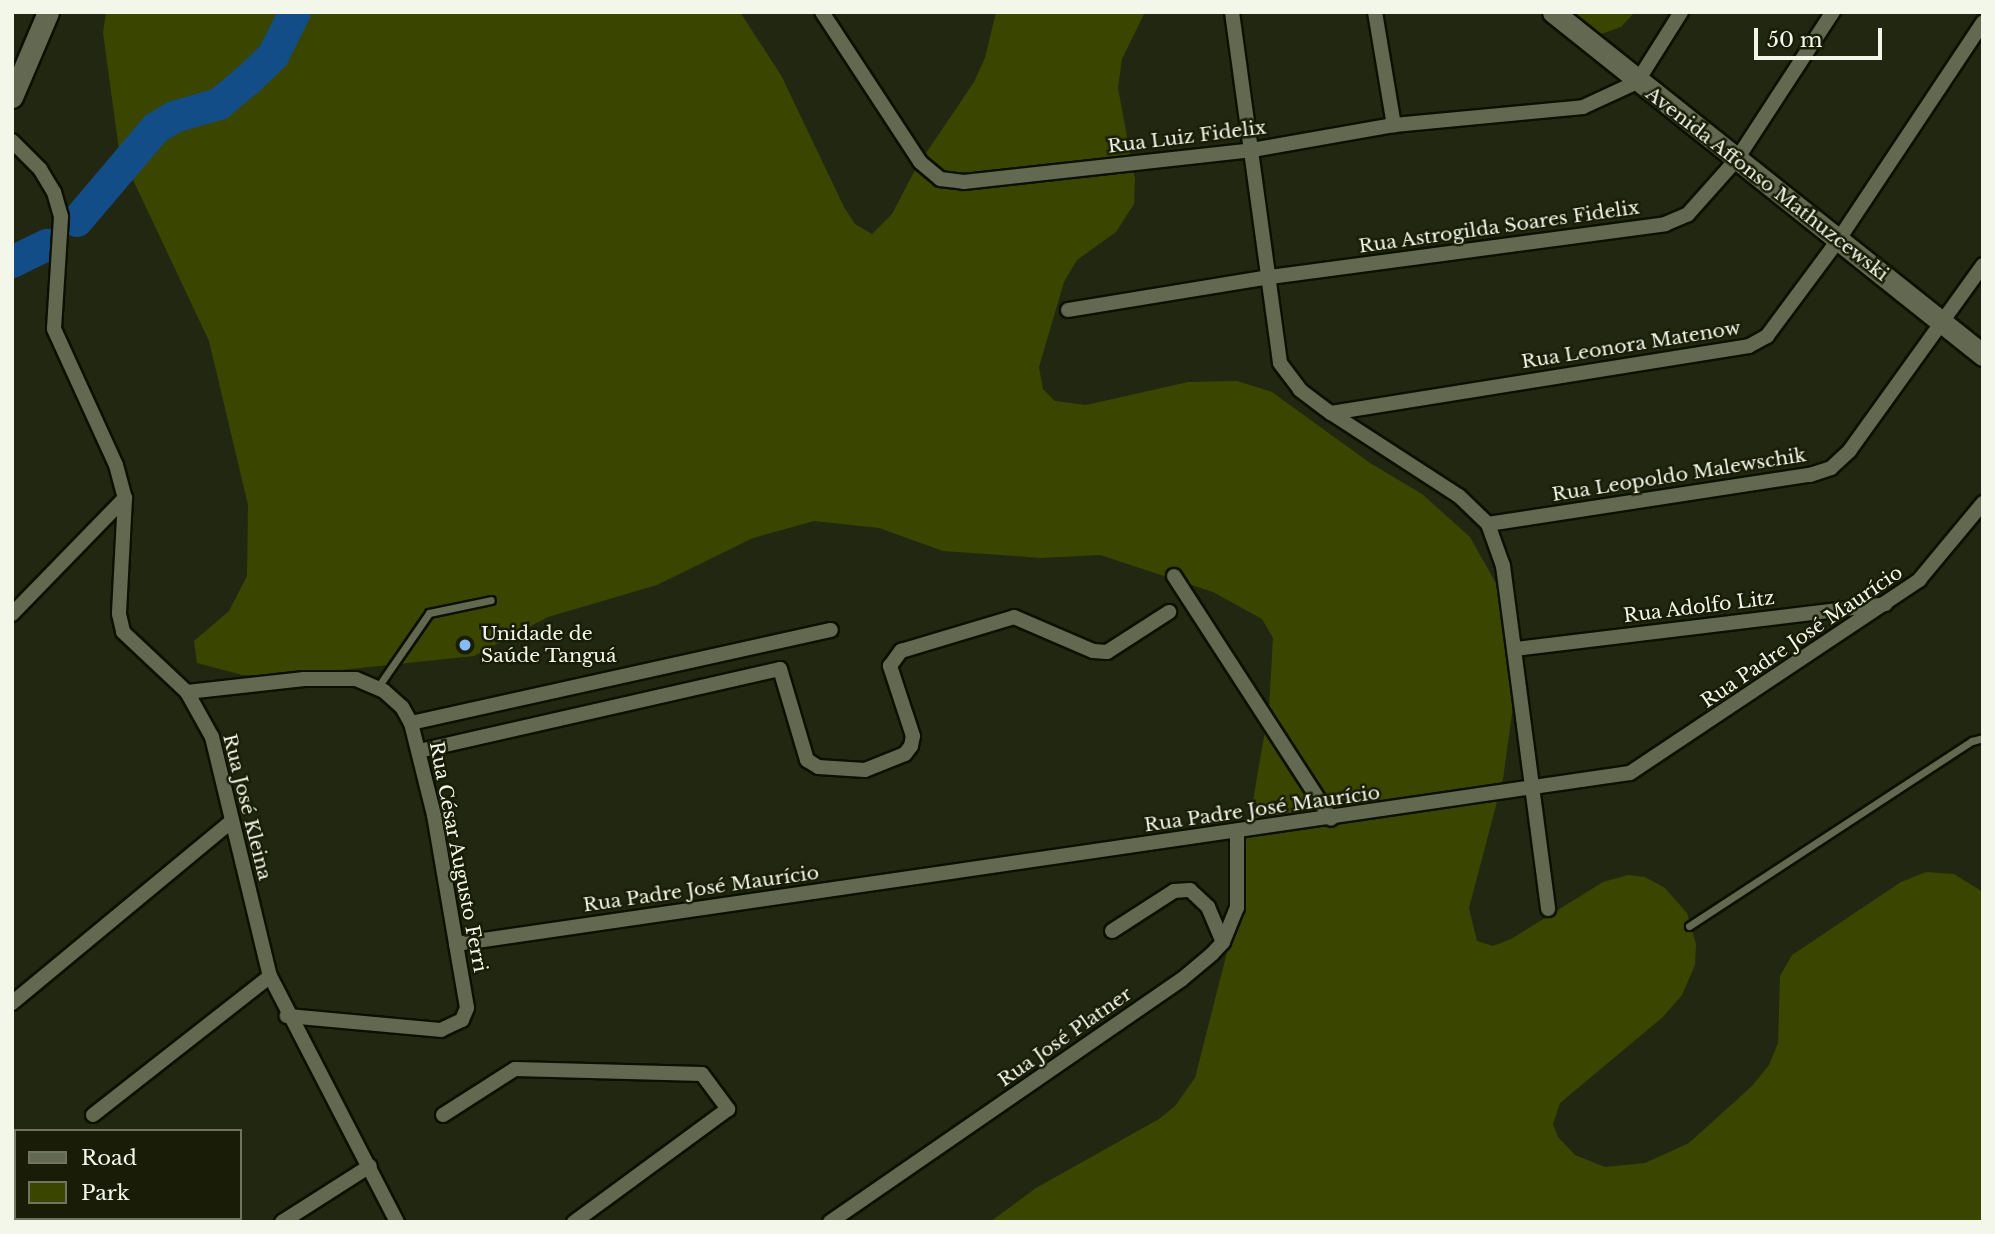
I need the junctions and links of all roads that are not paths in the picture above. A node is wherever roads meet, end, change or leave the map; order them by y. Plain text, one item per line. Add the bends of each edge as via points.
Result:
1 (48, 12) edge
2 (822, 12) edge
3 (1232, 12) edge
4 (1375, 12) edge
5 (1553, 12) edge
6 (1681, 12) edge
7 (1833, 12) edge
8 (1983, 22) edge
9 (1637, 82) junction
10 (14, 84) edge
11 (1394, 125) junction
12 (12, 141) edge
13 (1252, 150) junction
14 (1737, 159) junction
15 (1839, 239) junction
16 (1983, 265) edge
17 (1270, 277) junction
18 (1068, 310) dead end
19 (1943, 323) junction
20 (1983, 355) edge
21 (1331, 413) junction
22 (125, 498) junction
23 (1983, 503) edge
24 (1488, 523) junction
25 (1174, 576) dead end
26 (491, 600) dead end
27 (1888, 603) junction
28 (1169, 612) dead end
29 (12, 614) edge
30 (831, 630) dead end
31 (1515, 649) junction
32 (378, 687) junction
33 (187, 692) junction
34 (411, 723) junction
35 (1983, 738) edge
36 (419, 751) junction
37 (1530, 790) junction
38 (1331, 819) junction
39 (231, 822) junction
40 (1237, 832) junction
41 (1548, 909) dead end
42 (1689, 926) dead end
43 (1112, 931) dead end
44 (1223, 942) junction
45 (456, 944) junction
46 (270, 976) junction
47 (12, 1003) edge
48 (287, 1016) junction
49 (93, 1115) dead end
50 (443, 1115) dead end
51 (370, 1166) junction
52 (282, 1222) edge
53 (397, 1222) edge
54 (574, 1222) edge
55 (830, 1222) edge

1 - 10 street
2 - 13 street, Rua Luiz Fidelix via 920,162 940,179 964,182
3 - 13 street
4 - 11 street
5 - 9 street, Avenida Affonso Mathuzcewski
6 - 9 street
7 - 14 street, Rua Astrogilda Soares Fidelix
8 - 15 street, Rua Leonora Matenow
9 - 11 street, Rua Luiz Fidelix via 1583,107
9 - 14 street, Avenida Affonso Mathuzcewski
11 - 13 street, Rua Luiz Fidelix
12 - 22 street, Rua José Kleina via 40,169 54,192 61,217 54,329 116,465
13 - 17 street
14 - 15 street, Avenida Affonso Mathuzcewski
14 - 17 street, Rua Astrogilda Soares Fidelix via 1688,214 1665,224
15 - 19 street, Avenida Affonso Mathuzcewski
15 - 21 street, Rua Leonora Matenow via 1767,336 1749,346
16 - 19 street, Rua Leopoldo Malewschik
17 - 18 street, Rua Astrogilda Soares Fidelix
17 - 21 street via 1280,363 1300,390
19 - 20 street, Avenida Affonso Mathuzcewski
19 - 24 street, Rua Leopoldo Malewschik via 1850,450 1831,468 1810,475
21 - 24 street via 1459,496
22 - 29 street
22 - 33 street, Rua José Kleina via 119,614 123,632
23 - 27 street, Rua Padre José Maurício via 1936,565
24 - 31 street via 1503,566
25 - 38 street
26 - 32 lane via 429,613
27 - 31 street, Rua Adolfo Litz
27 - 37 street, Rua Padre José Maurício via 1654,761 1630,773
28 - 36 street via 1107,652 1093,651 1014,617 901,651 890,666 913,736 911,746 905,754 865,770 828,769 807,760 780,668
30 - 34 street
31 - 37 street
32 - 33 street, Rua César Augusto Ferri via 356,679 304,679
32 - 34 street, Rua César Augusto Ferri via 402,707
33 - 39 street, Rua José Kleina via 212,737
34 - 36 street, Rua César Augusto Ferri
35 - 42 lane
36 - 45 street, Rua César Augusto Ferri
37 - 38 street, Rua Padre José Maurício
37 - 41 street
38 - 40 street, Rua Padre José Maurício
39 - 46 street, Rua José Kleina
39 - 47 street
40 - 44 street, Rua José Platner via 1237,908
40 - 45 street, Rua Padre José Maurício
43 - 44 street via 1174,891 1190,890 1208,907
44 - 55 street, Rua José Platner via 1181,980
45 - 48 street, Rua César Augusto Ferri via 467,1008 452,1028
46 - 48 street, Rua José Kleina
46 - 49 street
48 - 51 street, Rua José Kleina
50 - 54 street via 514,1069 702,1074 728,1109
51 - 52 street
51 - 53 street, Rua José Kleina

